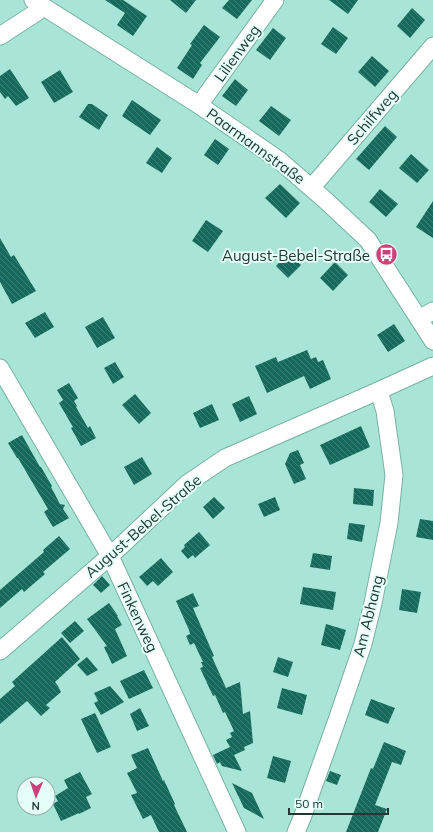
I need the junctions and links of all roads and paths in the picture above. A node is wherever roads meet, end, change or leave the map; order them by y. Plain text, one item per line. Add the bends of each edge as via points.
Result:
1 (275, 0) edge
2 (37, 3) edge
3 (0, 36) edge
4 (433, 46) edge
5 (199, 105) junction
6 (312, 187) junction
7 (426, 315) edge
8 (433, 341) edge
9 (433, 366) edge
10 (0, 368) edge
11 (378, 391) junction
12 (110, 556) junction
13 (0, 651) edge
14 (237, 832) edge
15 (296, 832) edge

1 - 5 street, Lilienweg
2 - 3 street via 37,12
2 - 5 street, Paarmannstraße
4 - 6 street, Schilfweg
5 - 6 street, Paarmannstraße via 279,160
6 - 7 street, Paarmannstraße via 368,240
7 - 8 street, Paarmannstraße
9 - 11 street, August-Bebel-Straße
10 - 12 street, Finkenweg
11 - 12 street, August-Bebel-Straße via 225,458 188,483
11 - 15 street, Am Abhang via 386,418 394,475 389,522 363,644
12 - 13 street, August-Bebel-Straße
12 - 14 street, Finkenweg

